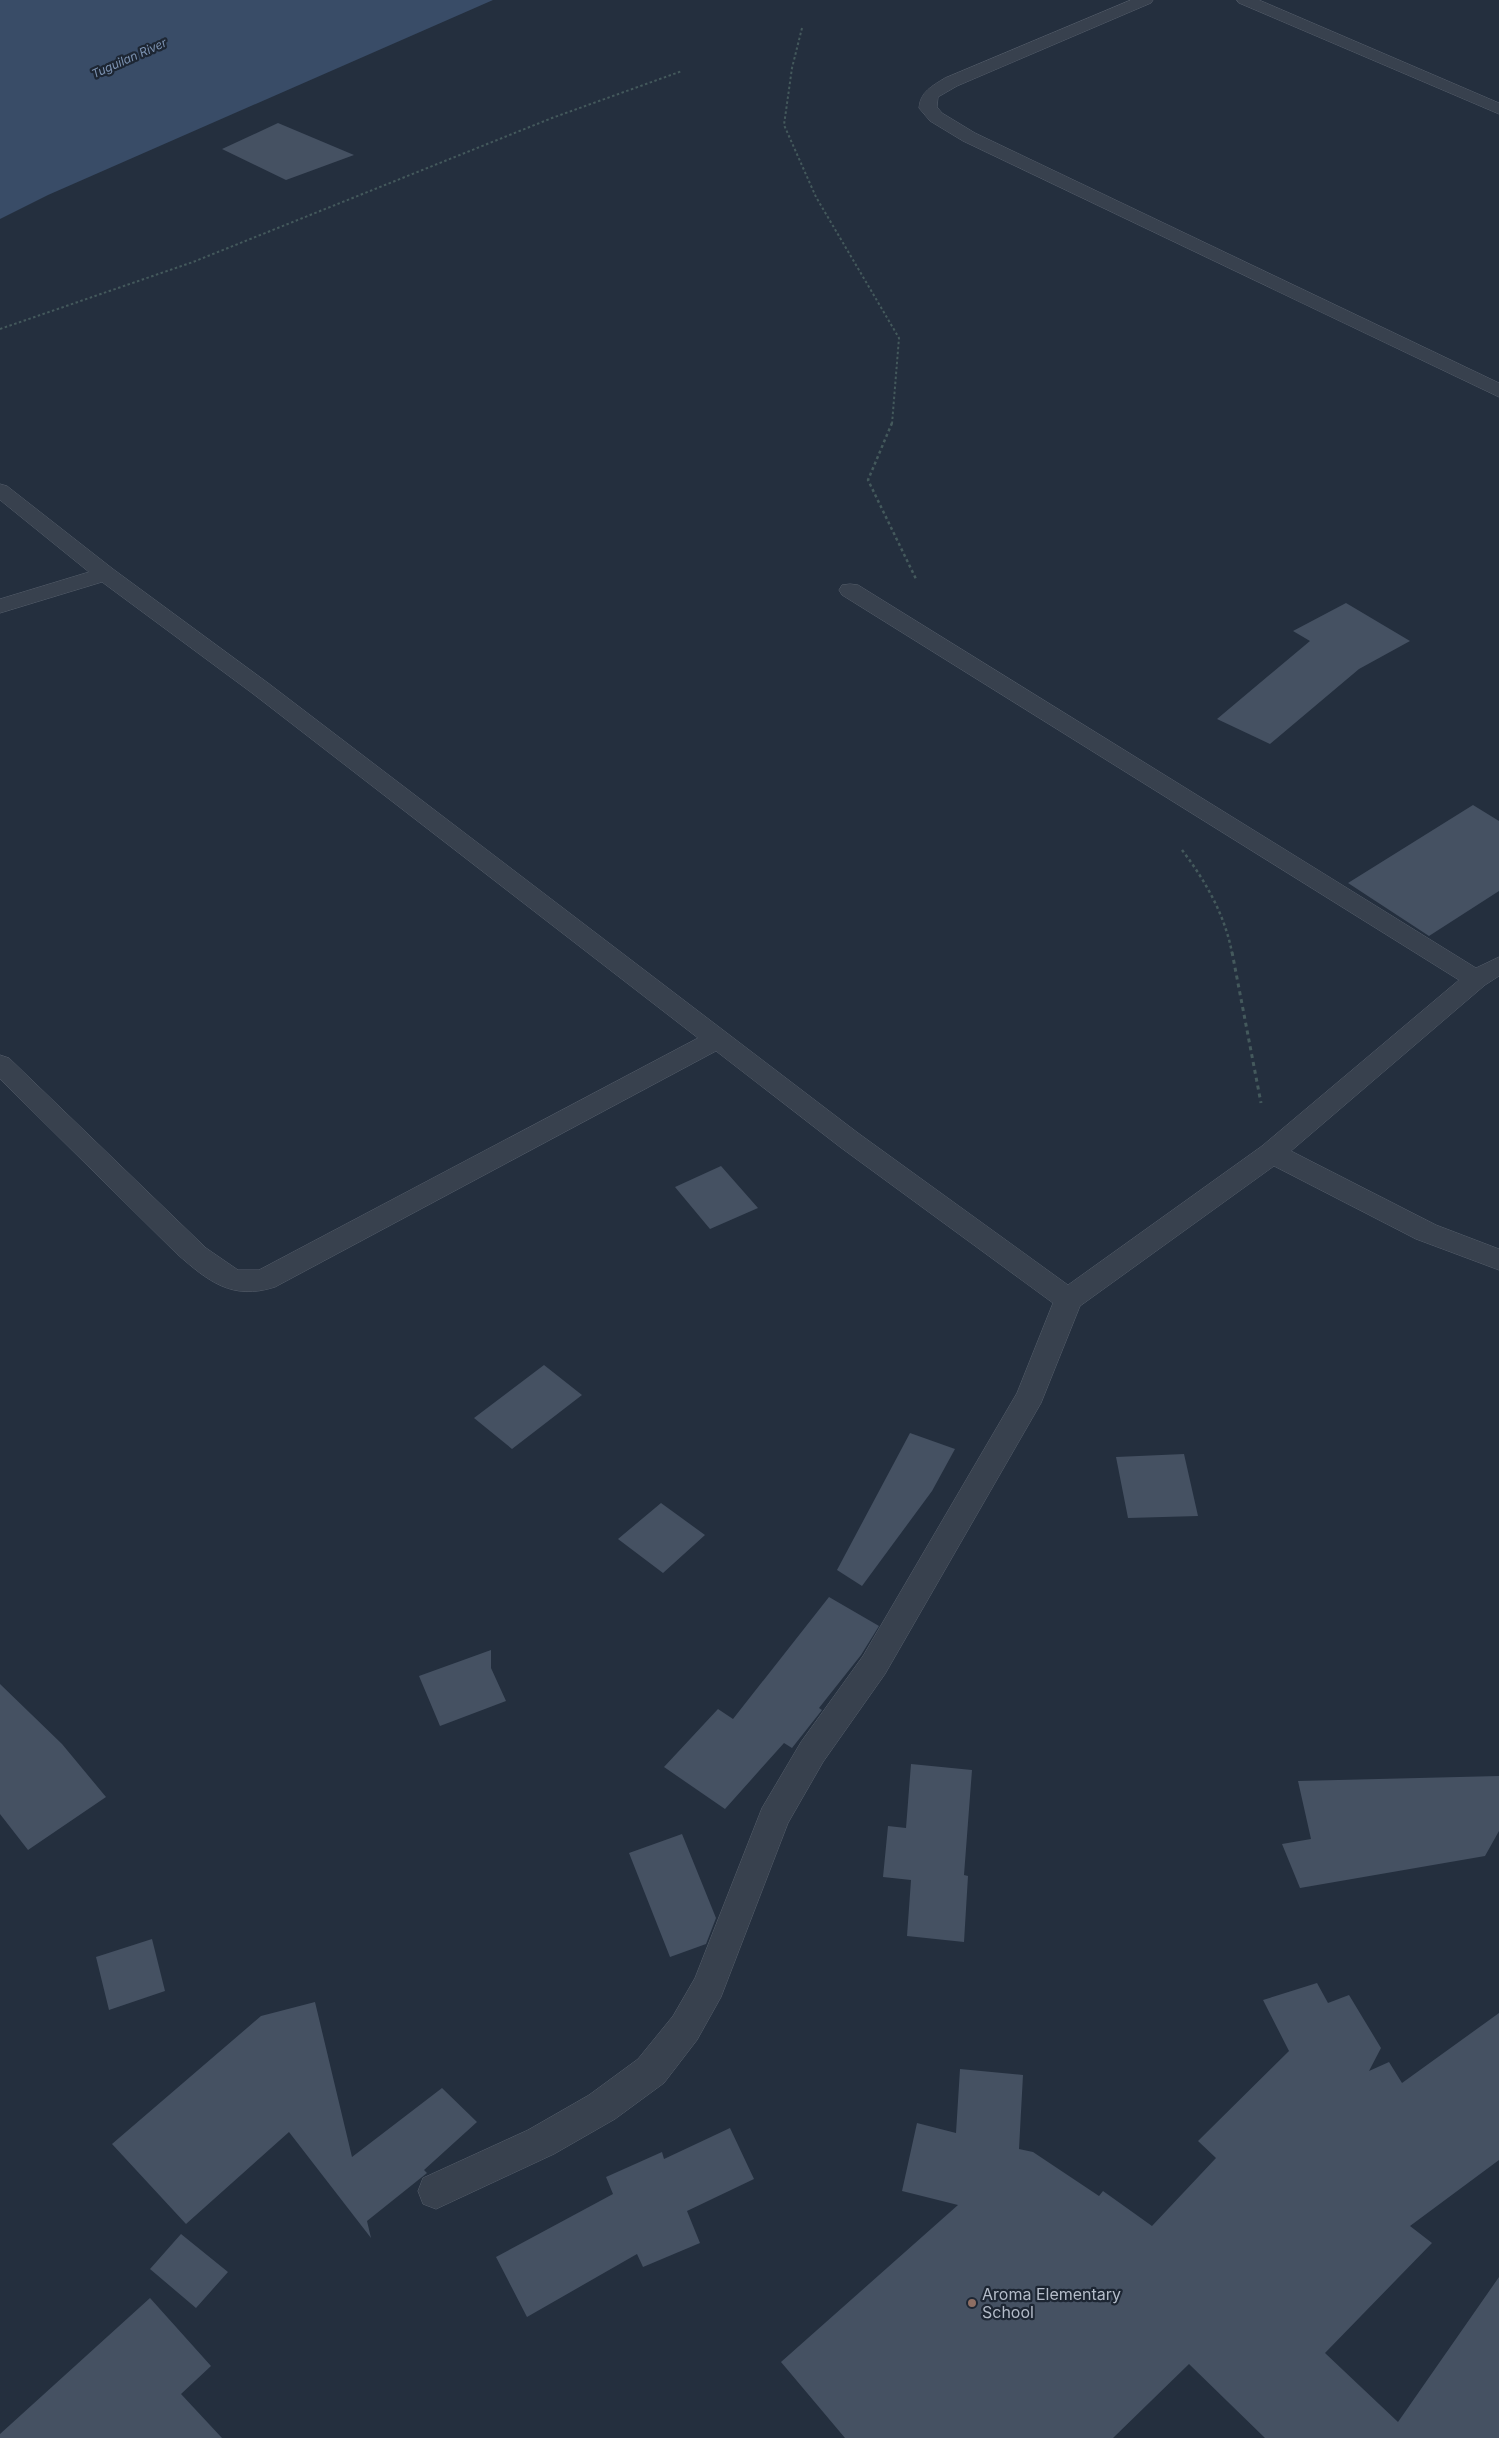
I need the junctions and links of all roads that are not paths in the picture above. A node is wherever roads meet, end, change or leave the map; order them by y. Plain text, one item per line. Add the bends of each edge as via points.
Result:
1 (1146, 0) edge
2 (1245, 0) edge
3 (1499, 110) edge
4 (1499, 391) edge
5 (0, 490) edge
6 (105, 574) junction
7 (850, 590) dead end
8 (0, 606) edge
9 (1499, 965) edge
10 (1476, 979) junction
11 (717, 1039) junction
12 (0, 1064) edge
13 (1272, 1153) junction
14 (1499, 1260) edge
15 (1068, 1300) junction
16 (436, 2192) dead end

1 - 4 street via 951,82 931,93 928,108 936,117 969,137
2 - 3 street
5 - 6 street
6 - 8 street
6 - 11 street via 260,688
7 - 10 street
9 - 10 street
10 - 13 street
11 - 12 street via 265,1280 249,1284 234,1282 187,1248
11 - 15 street
13 - 14 street via 1426,1232
13 - 15 street
15 - 16 street via 1030,1395 874,1664 812,1752 774,1818 709,1986 685,2028 651,2071 602,2107 540,2142

